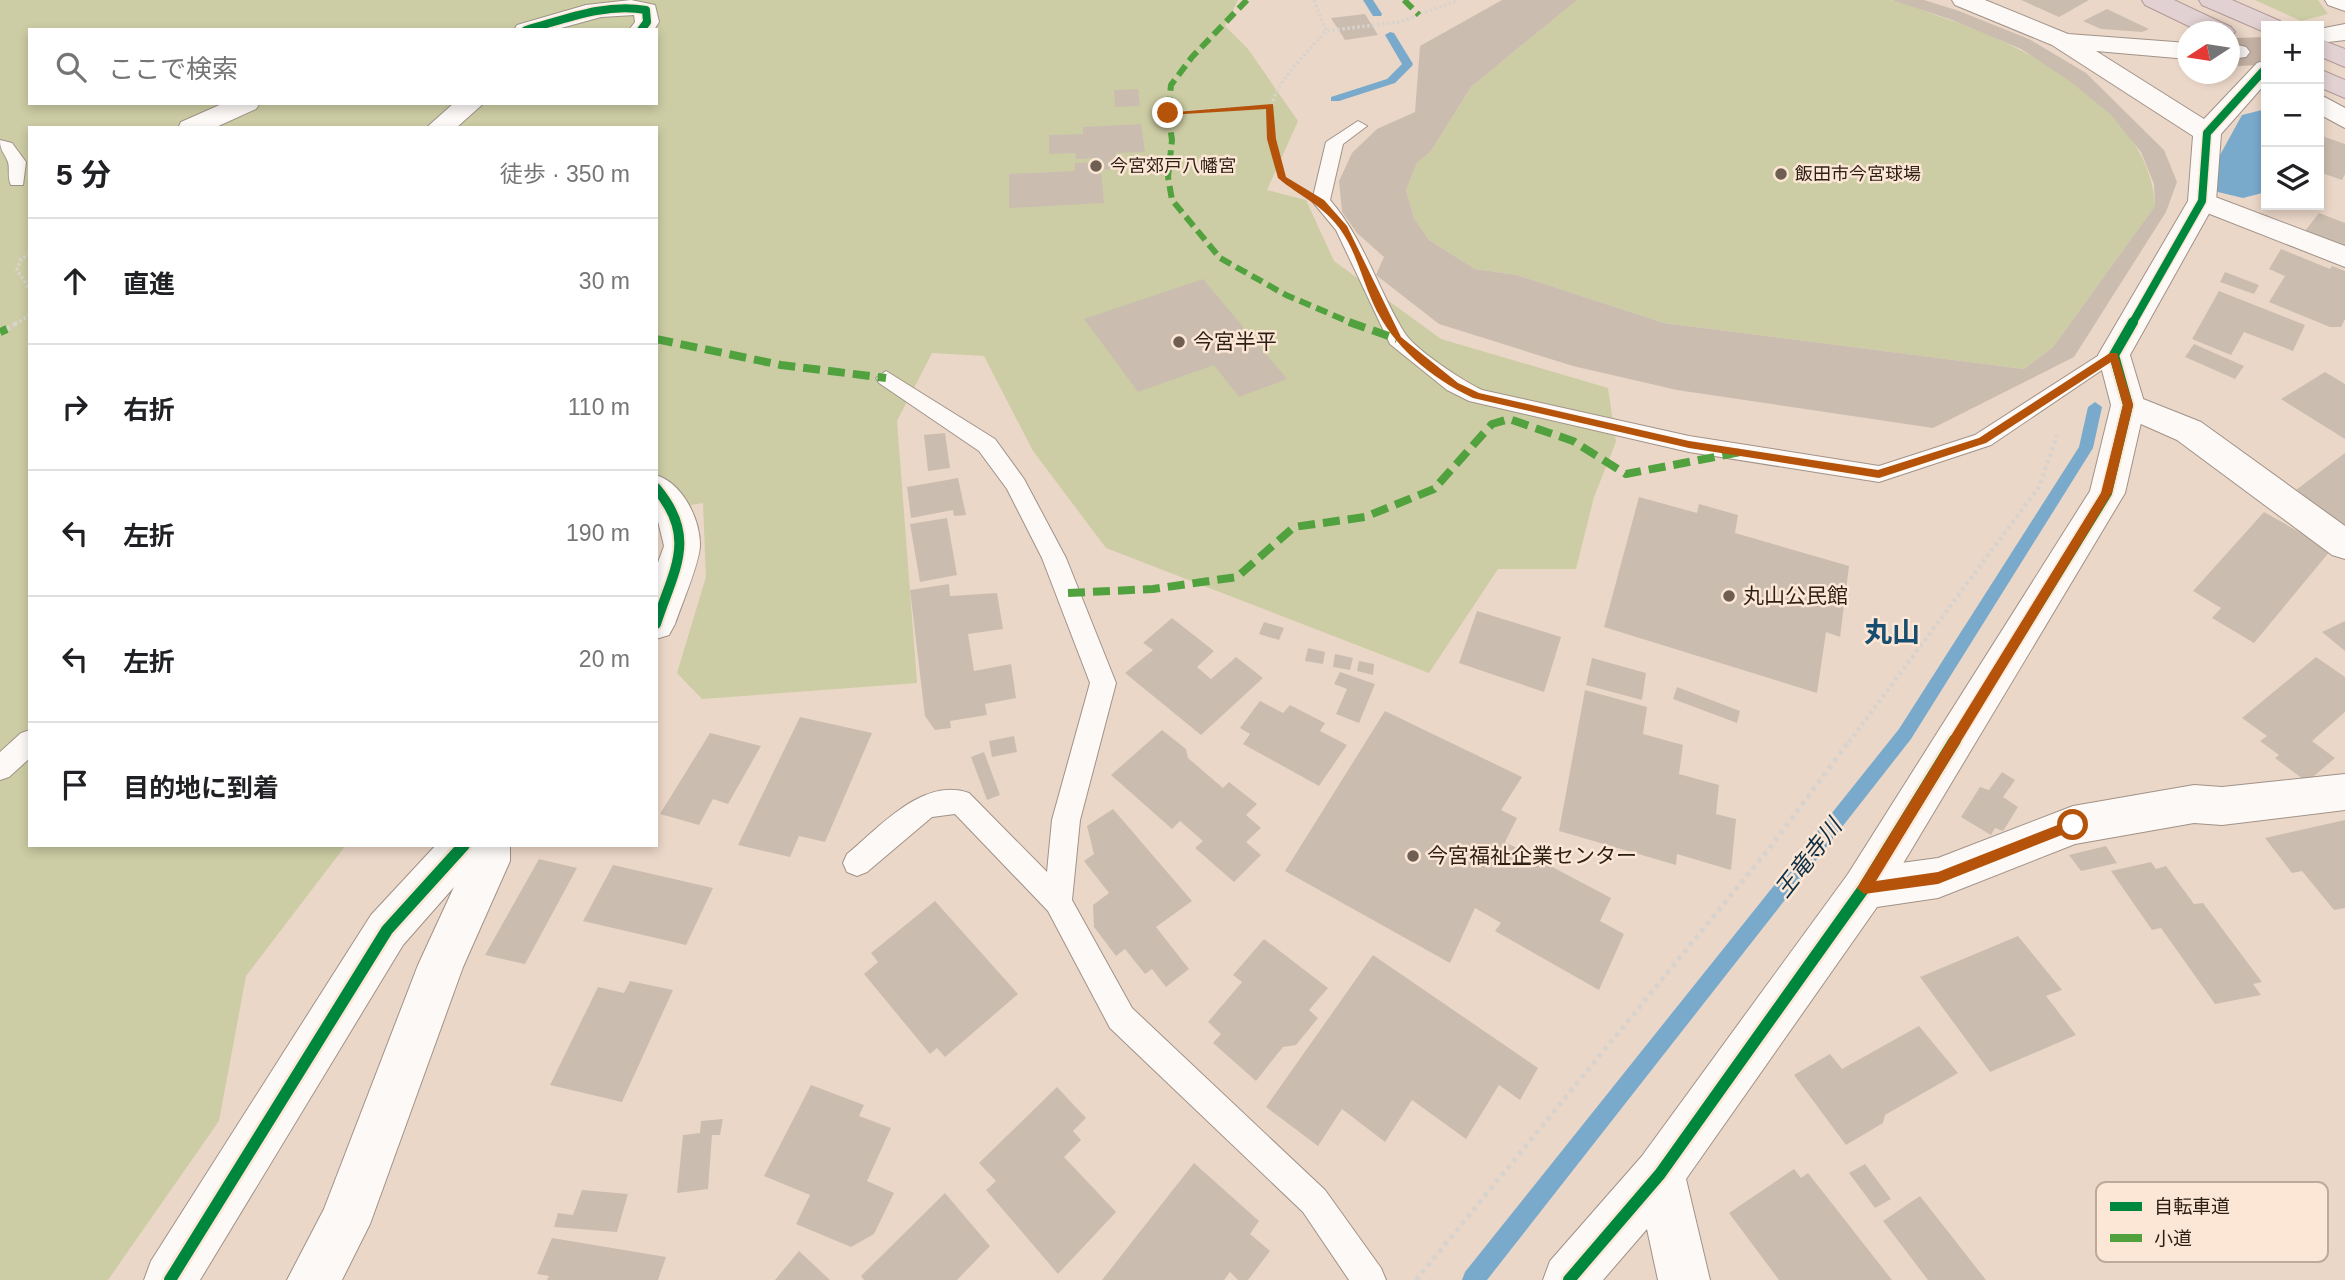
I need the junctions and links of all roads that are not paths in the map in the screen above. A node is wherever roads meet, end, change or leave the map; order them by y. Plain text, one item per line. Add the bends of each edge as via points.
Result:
1 (1964, 0) edge
2 (2154, 0) edge
3 (2211, 0) edge
4 (2337, 0) edge
5 (2345, 4) edge
6 (2261, 22) edge
7 (532, 28) edge
8 (642, 28) edge
9 (2331, 38) edge
10 (2060, 40) junction
11 (2177, 50) edge
12 (2247, 55) edge
13 (2345, 59) edge
14 (2324, 80) edge
15 (2345, 90) edge
16 (243, 105) edge
17 (468, 105) edge
18 (2324, 105) edge
19 (2345, 120) edge
20 (195, 126) edge
21 (442, 126) edge
22 (1358, 126) dead end
23 (2207, 132) junction
24 (0, 145) edge
25 (15, 162) edge
26 (17, 181) dead end
27 (2202, 201) junction
28 (2345, 257) edge
29 (2114, 355) junction
30 (886, 378) dead end
31 (2128, 405) junction
32 (658, 490) edge
33 (2345, 545) edge
34 (658, 618) edge
35 (28, 743) edge
36 (0, 769) edge
37 (2345, 792) edge
38 (462, 847) edge
39 (489, 847) edge
40 (857, 863) dead end
41 (1864, 888) junction
42 (1058, 902) junction
43 (1660, 1174) junction
44 (170, 1280) edge
45 (313, 1280) edge
46 (1368, 1280) edge
47 (1569, 1280) edge
48 (1684, 1280) edge

1 - 10 street
2 - 12 highway
3 - 6 highway
4 - 5 street
7 - 8 street via 610,4 634,4 646,10
9 - 13 highway
10 - 11 street
10 - 23 street
12 - 23 street
14 - 15 highway
16 - 20 street
17 - 21 street
18 - 19 street
22 - 29 lane via 1335,142 1321,201 1359,255 1397,339 1454,385 1476,396 1689,444 1879,474 1983,440
23 - 27 street
24 - 25 lane
25 - 26 lane
27 - 28 street
27 - 29 street
29 - 31 street
30 - 42 lane via 986,445 1016,485 1054,558 1104,683 1066,820
31 - 33 street via 2189,431
31 - 41 street via 2106,493
32 - 34 street via 673,508 682,546
35 - 36 lane
37 - 41 street via 2222,806 2194,804 2073,825 1938,878
38 - 44 street via 387,930
39 - 45 street via 488,861 441,965 344,1224
40 - 42 lane via 926,806 960,801
41 - 43 street
42 - 46 lane via 1121,1018 1314,1201
43 - 47 street
43 - 48 street

